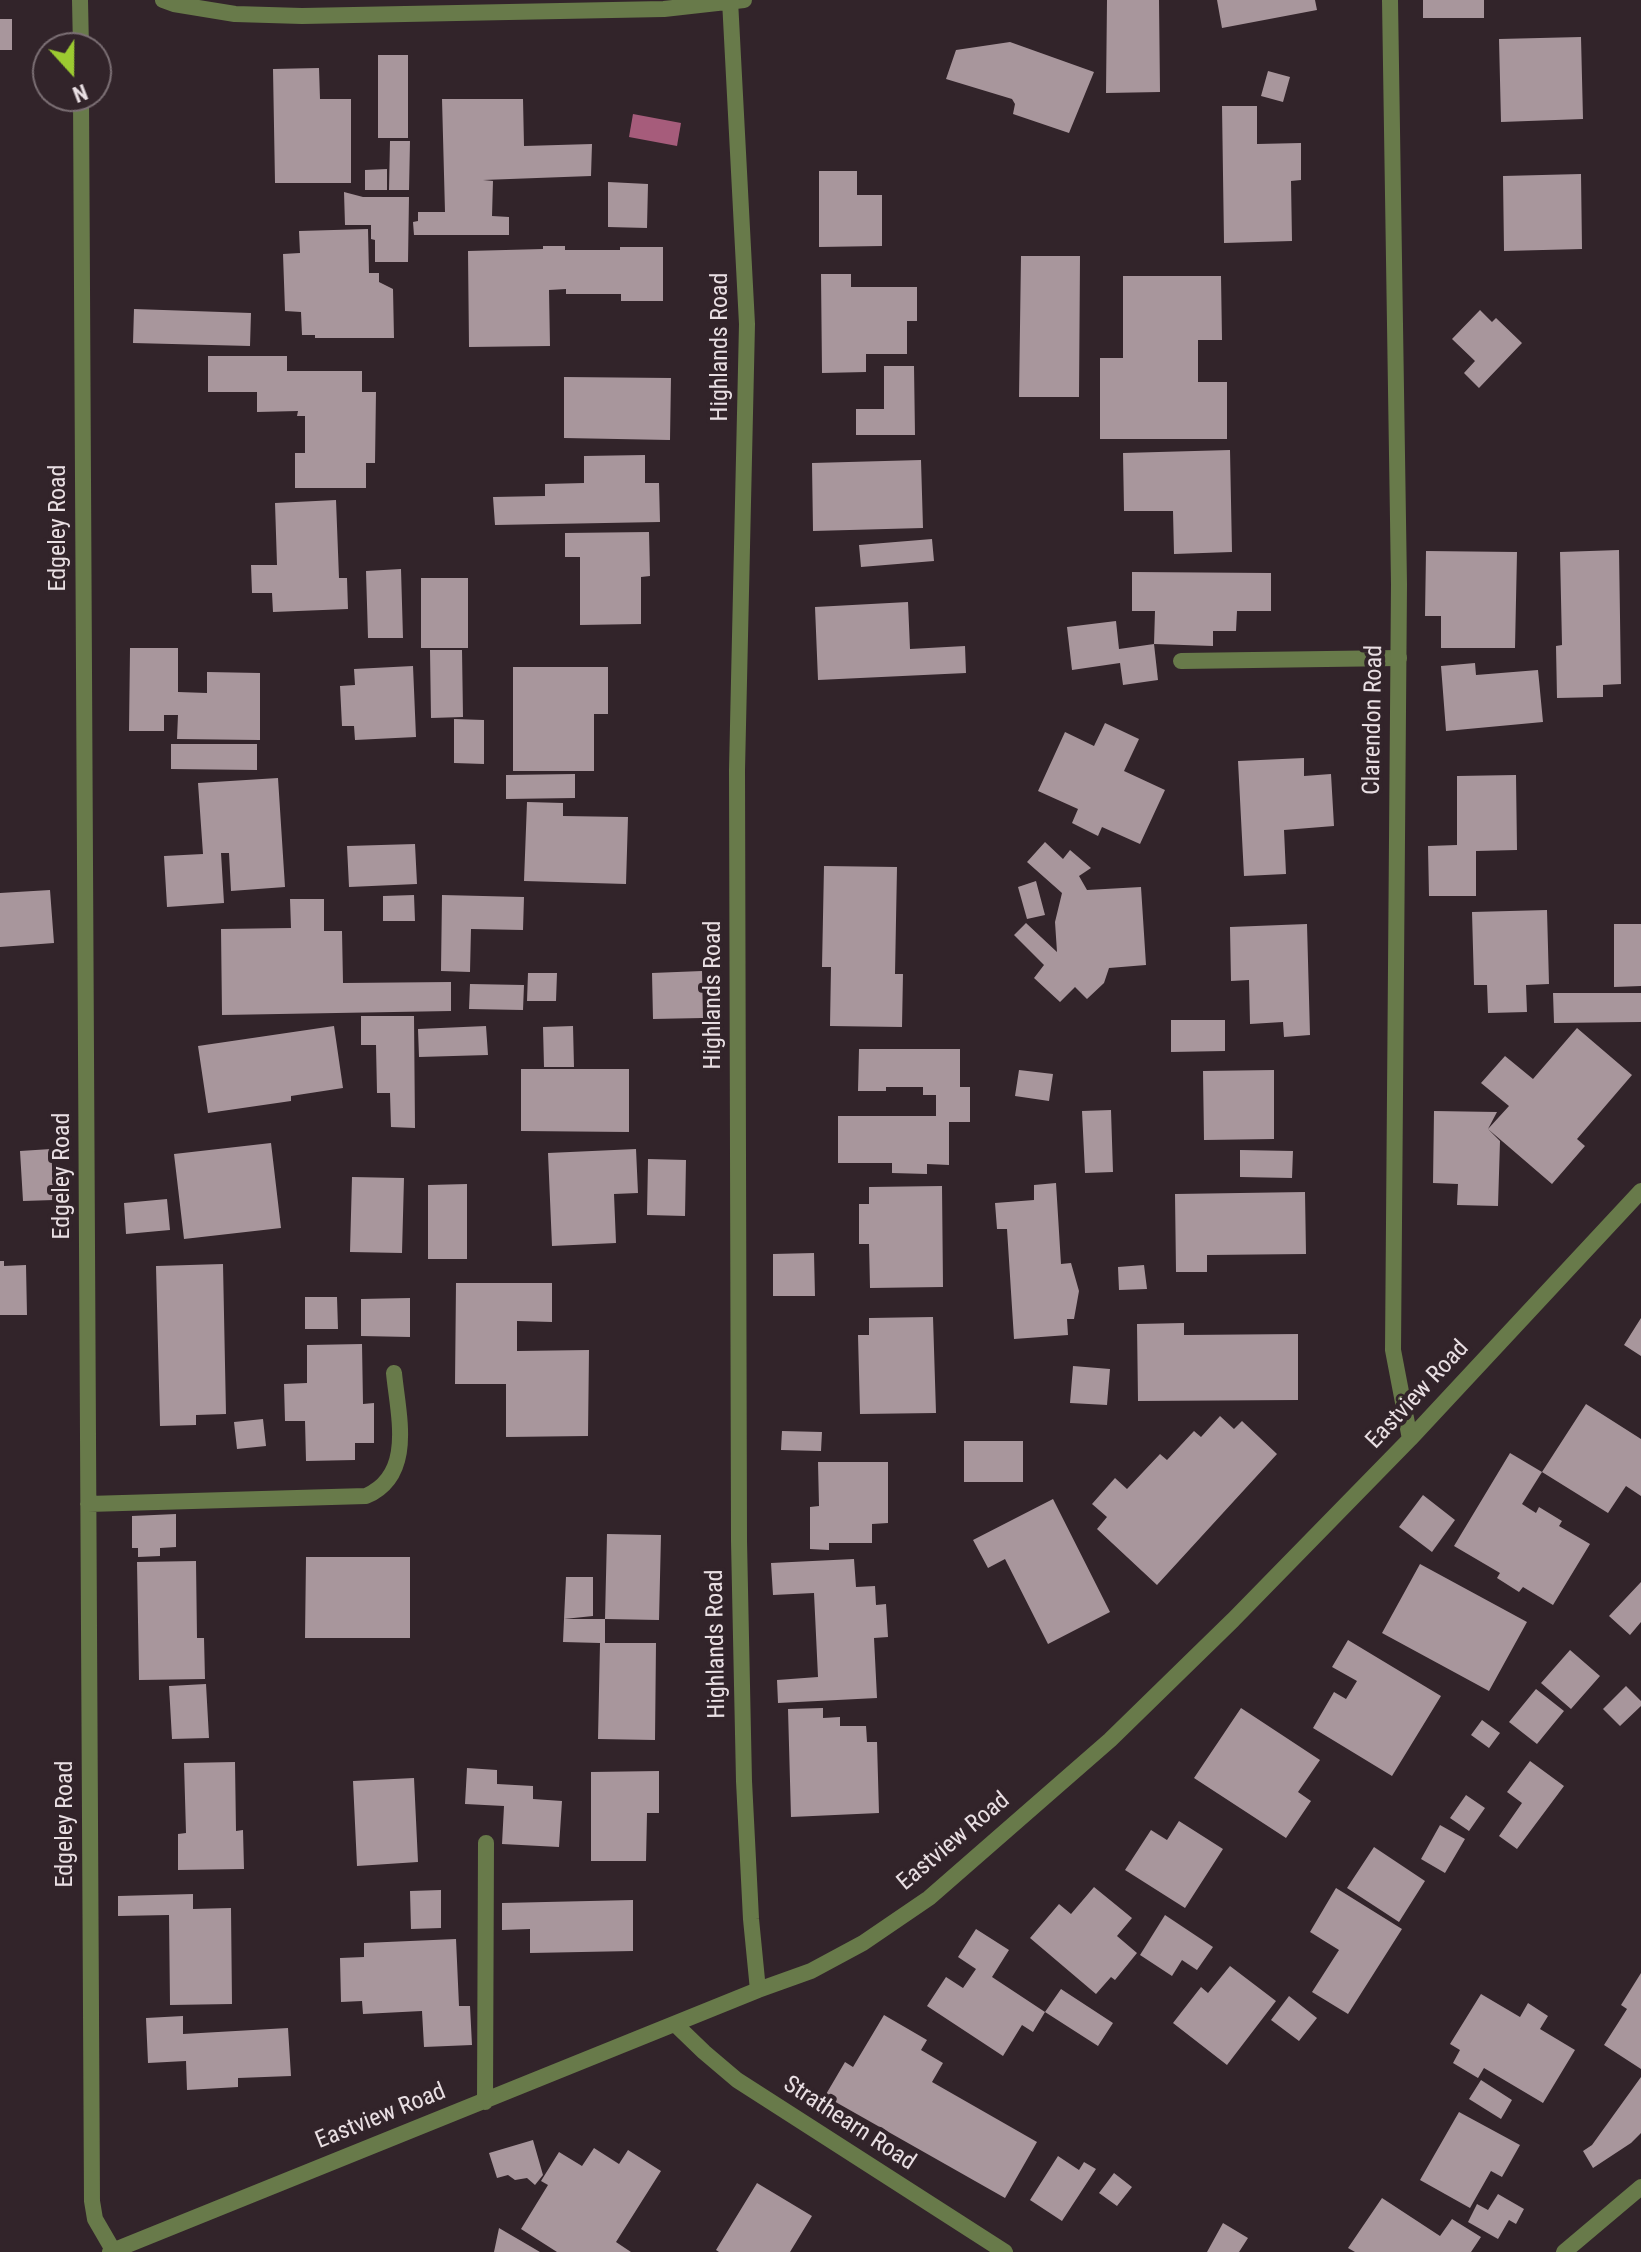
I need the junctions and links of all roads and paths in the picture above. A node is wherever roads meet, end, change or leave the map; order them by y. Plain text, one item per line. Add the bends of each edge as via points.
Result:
1 (80, 0) edge
2 (163, 0) edge
3 (1390, 0) edge
4 (735, 1) edge
5 (81, 32) edge
6 (81, 112) edge
7 (1399, 658) junction
8 (1181, 661) dead end
9 (1641, 1191) edge
10 (394, 1373) dead end
11 (1410, 1439) junction
12 (88, 1504) junction
13 (486, 1843) dead end
14 (758, 1990) junction
15 (676, 2025) junction
16 (485, 2102) junction
17 (1641, 2187) edge
18 (112, 2251) edge
19 (1005, 2252) edge
20 (1564, 2252) edge

1 - 5 street
2 - 4 street via 235,14 302,16 664,9
3 - 7 street, Clarendon Road
4 - 14 street, Highlands Road via 747,324 737,770 739,1541 744,1781
6 - 12 street, Edgeley Road
7 - 8 street
7 - 11 street, Clarendon Road via 1393,1350
9 - 11 street, Eastview Road
10 - 12 street via 401,1451 379,1491 344,1498
11 - 14 street, Eastview Road via 1110,1740 929,1898 811,1971
12 - 18 street, Edgeley Road via 92,2201
13 - 16 street
14 - 15 street, Eastview Road
15 - 16 street, Eastview Road
15 - 19 street, Strathearn Road via 737,2080
16 - 18 street, Eastview Road
17 - 20 street

